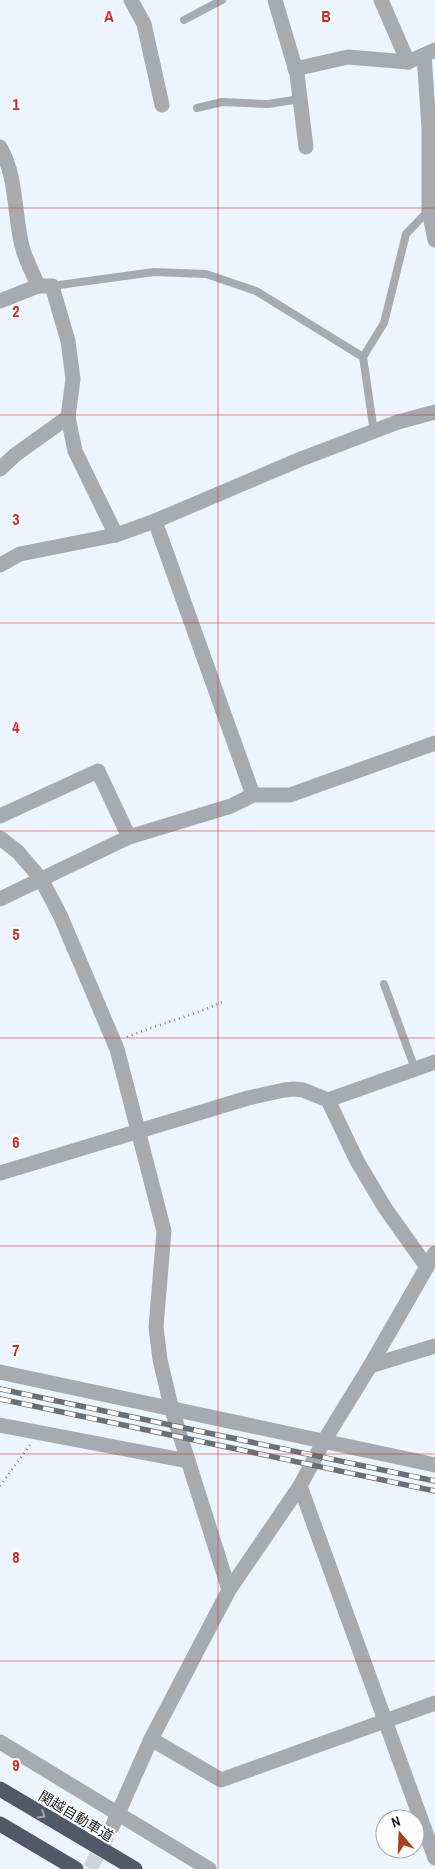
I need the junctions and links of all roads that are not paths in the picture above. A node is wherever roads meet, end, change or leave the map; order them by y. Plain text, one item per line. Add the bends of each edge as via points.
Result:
1 (132, 0) edge
2 (222, 0) edge
3 (275, 0) edge
4 (381, 0) edge
5 (184, 20) dead end
6 (430, 52) edge
7 (408, 62) junction
8 (295, 69) junction
9 (300, 99) junction
10 (162, 106) dead end
11 (196, 108) dead end
12 (0, 147) edge
13 (306, 147) dead end
14 (429, 210) junction
15 (435, 240) edge
16 (45, 286) junction
17 (0, 301) edge
18 (363, 357) junction
19 (435, 412) edge
20 (68, 417) junction
21 (374, 432) junction
22 (0, 469) edge
23 (155, 521) junction
24 (116, 535) junction
25 (0, 565) edge
26 (435, 743) edge
27 (253, 796) junction
28 (0, 816) edge
29 (129, 837) junction
30 (0, 838) edge
31 (41, 879) junction
32 (0, 899) edge
33 (384, 984) dead end
34 (435, 1062) edge
35 (415, 1069) junction
36 (328, 1100) junction
37 (139, 1131) junction
38 (0, 1173) edge
39 (435, 1253) edge
40 (427, 1267) junction
41 (435, 1346) edge
42 (370, 1366) junction
43 (0, 1372) edge
44 (172, 1410) junction
45 (0, 1424) edge
46 (324, 1442) junction
47 (188, 1461) junction
48 (435, 1465) edge
49 (300, 1486) junction
50 (229, 1590) junction
51 (435, 1704) edge
52 (386, 1720) junction
53 (151, 1740) junction
54 (0, 1742) edge
55 (0, 1790) edge
56 (118, 1813) junction
57 (0, 1824) edge
58 (112, 1827) tunnel mouth
59 (435, 1858) edge
60 (76, 1869) edge
61 (135, 1869) edge
62 (209, 1869) edge

1 - 10 street via 144,24
2 - 5 lane
3 - 8 street
4 - 7 street
6 - 7 street
6 - 14 street
7 - 8 street via 348,57
8 - 9 street
9 - 11 lane via 268,104 222,102
9 - 13 street
12 - 16 street via 10,176 22,247
14 - 15 street
14 - 18 lane via 406,234 384,323
16 - 17 street
16 - 18 lane via 154,272 206,274 256,291
16 - 20 street via 68,340 73,379
18 - 21 lane
19 - 21 street
20 - 22 street
20 - 24 street via 75,451
21 - 23 street via 301,458
23 - 24 street
23 - 27 street
24 - 25 street via 20,554
26 - 27 street via 290,795
27 - 29 street
28 - 29 street via 98,771
29 - 31 street
30 - 31 street via 18,852
31 - 32 street
31 - 37 street via 60,915 114,1042
33 - 35 lane
34 - 35 street
35 - 36 street
36 - 37 street via 303,1090 284,1090
36 - 40 street via 357,1162
37 - 38 street
37 - 44 street via 164,1231 156,1327
39 - 40 street
40 - 42 street
41 - 42 street
42 - 46 street
43 - 44 street
44 - 46 street
44 - 47 street
45 - 47 street
46 - 48 street
46 - 49 street
47 - 50 street
49 - 50 street
49 - 52 street
50 - 53 street
51 - 52 street
52 - 53 street via 221,1780
52 - 59 street
53 - 56 street
54 - 56 street
55 -> 61 highway, 関越自動車道
56 - 58 street
56 - 62 street
57 - 60 highway

